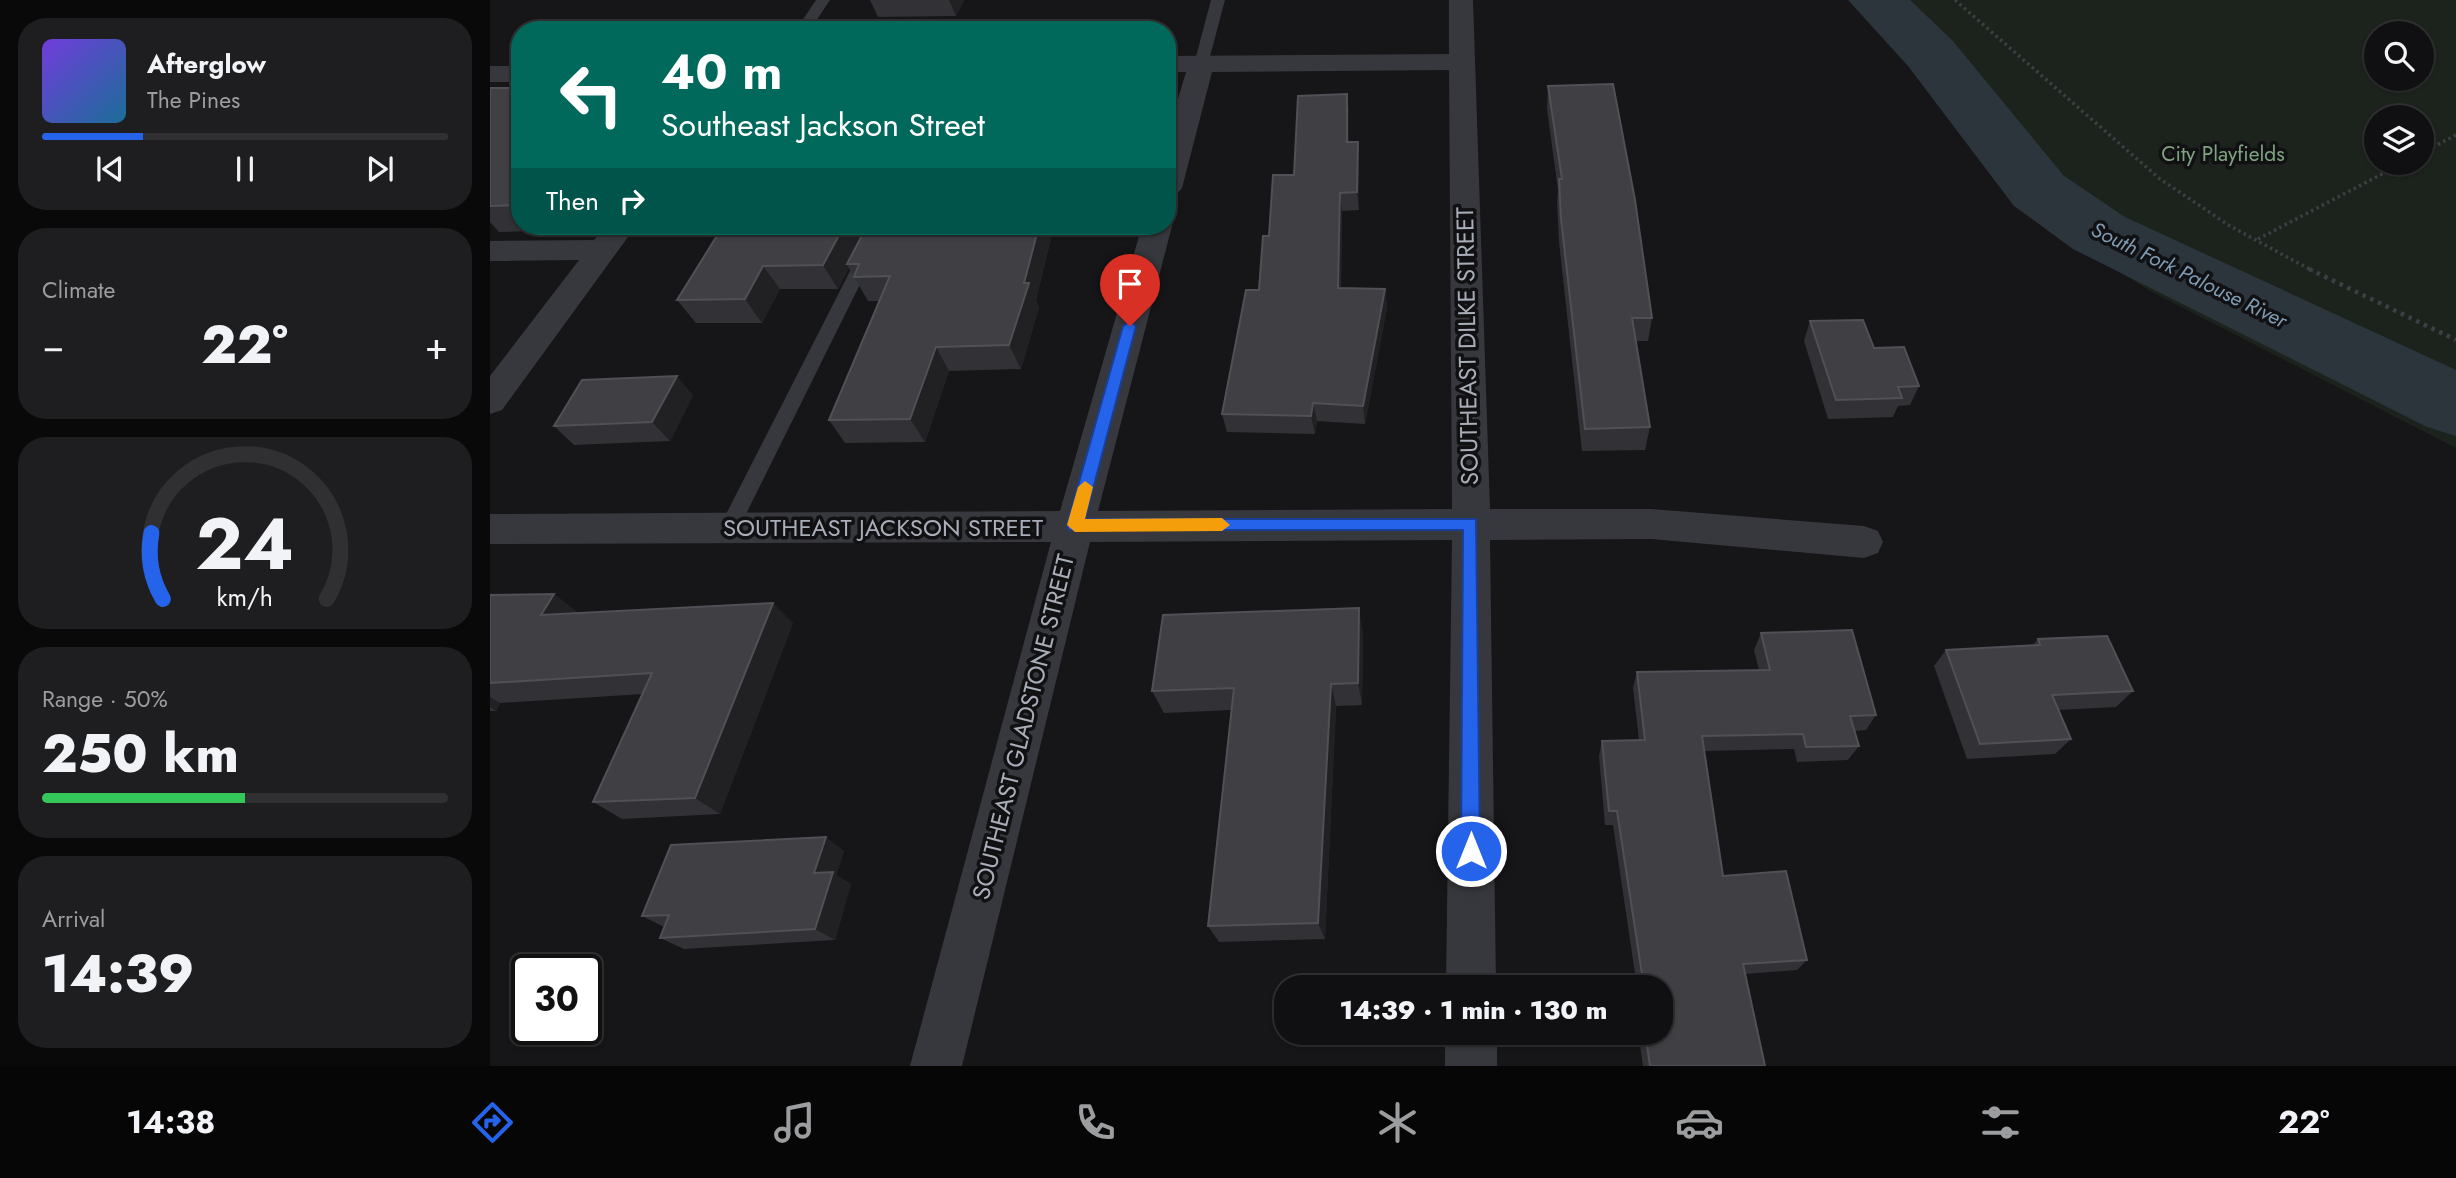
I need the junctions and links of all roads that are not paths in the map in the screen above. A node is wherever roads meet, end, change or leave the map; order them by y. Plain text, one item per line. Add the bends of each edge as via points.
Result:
1 (823, 0) edge
2 (1218, 0) edge
3 (1461, 0) edge
4 (809, 21) edge
5 (1462, 62) junction
6 (1176, 64) edge
7 (1201, 64) junction
8 (490, 74) edge
9 (511, 74) edge
10 (1176, 155) edge
11 (876, 235) edge
12 (1155, 235) edge
13 (612, 238) edge
14 (490, 251) edge
15 (490, 401) edge
16 (1471, 524) junction
17 (1075, 525) junction
18 (729, 528) junction
19 (490, 529) edge
20 (1864, 542) dead end
21 (1471, 975) edge
22 (1471, 1045) edge
23 (936, 1066) edge
24 (1471, 1066) edge

1 - 4 lane
2 - 7 lane
3 - 5 street, SOUTHEAST DILKE STREET
5 - 7 street
5 - 16 street, SOUTHEAST DILKE STREET
6 - 7 street
7 - 10 street
8 - 9 street
11 - 18 lane
12 - 17 street, SOUTHEAST GLADSTONE STREET
13 - 14 street
13 - 15 street
16 - 17 street, SOUTHEAST JACKSON STREET
16 - 20 street, SOUTHEAST JACKSON STREET via 1651,524
16 - 21 street, SOUTHEAST DILKE STREET
17 - 18 street, SOUTHEAST JACKSON STREET
17 - 23 street, SOUTHEAST GLADSTONE STREET
18 - 19 street, SOUTHEAST JACKSON STREET
22 - 24 street

